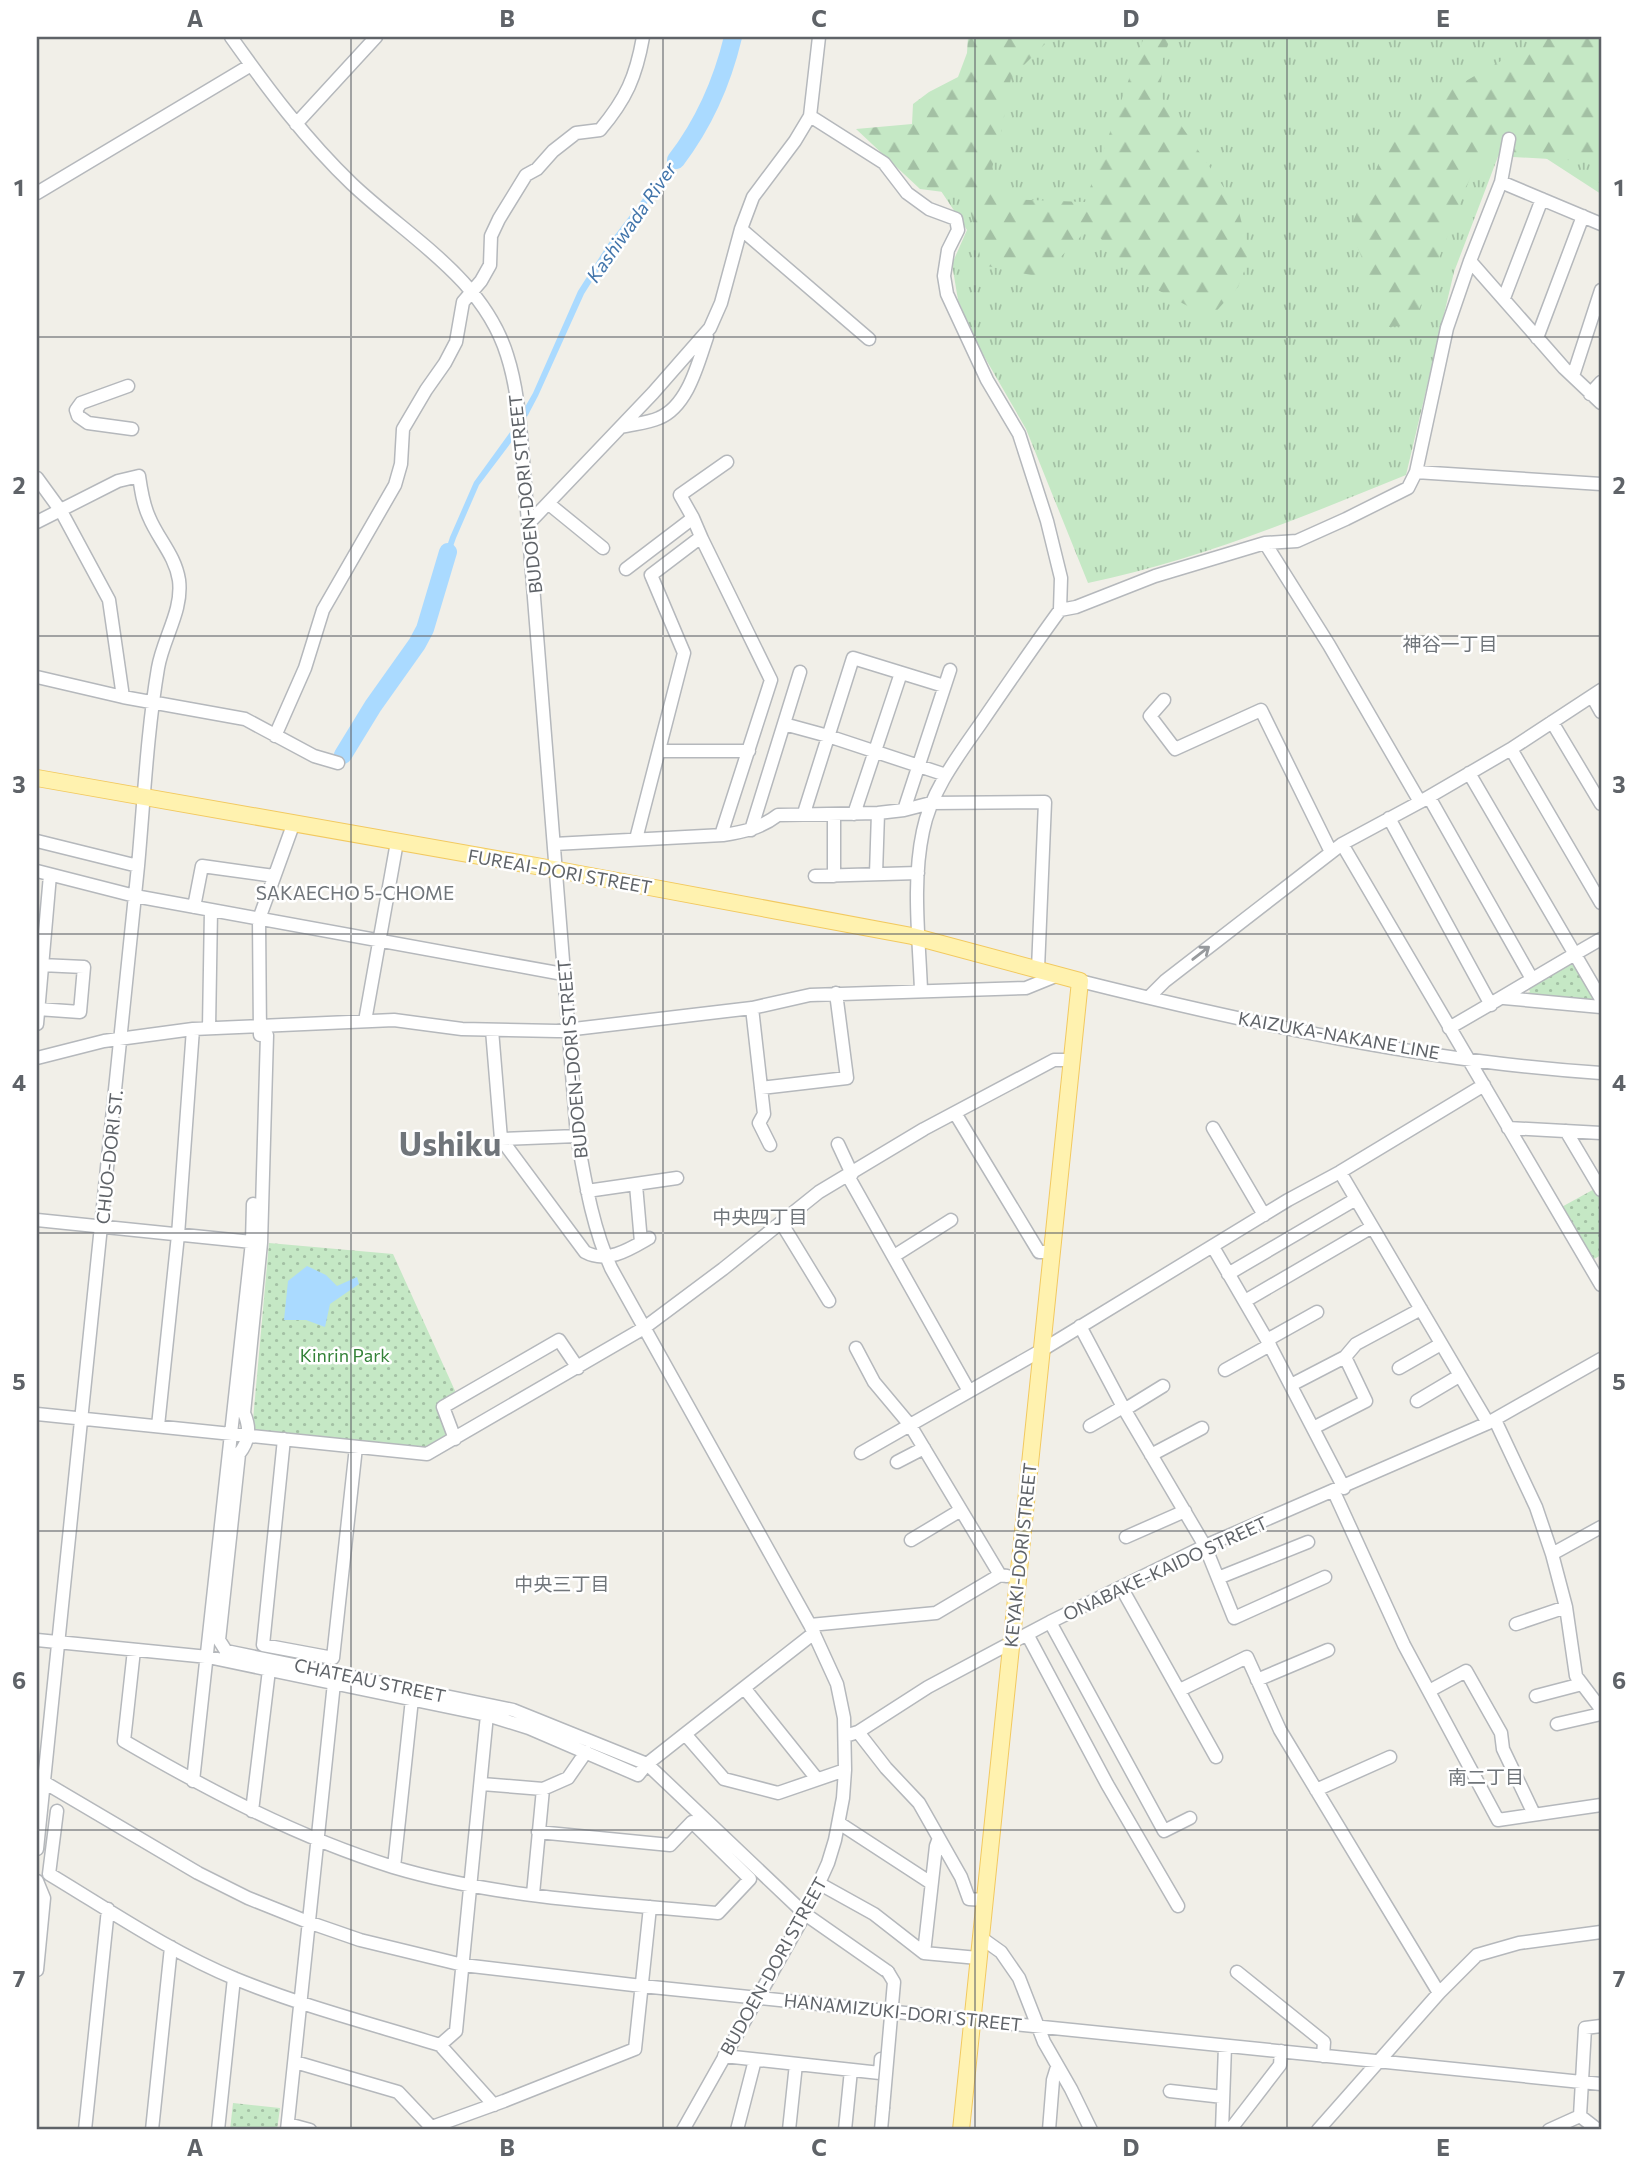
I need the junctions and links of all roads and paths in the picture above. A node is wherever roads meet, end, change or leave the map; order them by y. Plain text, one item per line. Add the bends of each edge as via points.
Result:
1 (231, 37) edge
2 (376, 37) edge
3 (643, 37) edge
4 (819, 37) edge
5 (251, 65) junction
6 (810, 116) junction
7 (296, 124) junction
8 (1509, 139) dead end
9 (1501, 182) junction
10 (37, 193) edge
11 (1542, 199) junction
12 (1583, 216) junction
13 (1601, 224) edge
14 (741, 229) junction
15 (1470, 261) junction
16 (471, 290) junction
17 (1601, 290) edge
18 (1504, 298) junction
19 (1596, 322) edge
20 (710, 328) junction
21 (1537, 338) junction
22 (869, 339) dead end
23 (1573, 376) junction
24 (1601, 382) edge
25 (128, 386) dead end
26 (1590, 394) junction
27 (1601, 402) edge
28 (620, 427) junction
29 (132, 429) dead end
30 (727, 462) dead end
31 (1416, 472) junction
32 (37, 478) edge
33 (1601, 484) edge
34 (549, 503) junction
35 (61, 511) junction
36 (693, 518) junction
37 (37, 522) edge
38 (529, 523) junction
39 (702, 539) junction
40 (1265, 543) junction
41 (603, 548) dead end
42 (626, 569) dead end
43 (1060, 610) junction
44 (950, 670) dead end
45 (800, 672) dead end
46 (901, 673) junction
47 (37, 677) edge
48 (944, 686) junction
49 (1596, 693) edge
50 (122, 697) junction
51 (1164, 700) dead end
52 (152, 702) junction
53 (1601, 712) edge
54 (1552, 722) junction
55 (784, 724) junction
56 (275, 736) junction
57 (828, 736) junction
58 (1511, 749) junction
59 (659, 751) junction
60 (749, 751) junction
61 (876, 751) junction
62 (338, 763) dead end
63 (920, 766) junction
64 (1469, 773) junction
65 (946, 775) junction
66 (37, 778) edge
67 (145, 798) junction
68 (1425, 799) junction
69 (931, 803) junction
70 (1601, 804) edge
71 (905, 810) junction
72 (804, 813) junction
73 (878, 813) junction
74 (854, 814) junction
75 (834, 815) junction
76 (1389, 818) junction
77 (293, 825) junction
78 (751, 830) junction
79 (721, 835) junction
80 (636, 839) junction
81 (37, 841) edge
82 (397, 842) junction
83 (554, 844) junction
84 (1342, 844) junction
85 (1331, 852) junction
86 (138, 866) junction
87 (556, 870) junction
88 (37, 872) edge
89 (918, 873) junction
90 (876, 874) junction
91 (50, 875) junction
92 (274, 876) junction
93 (815, 876) dead end
94 (834, 876) junction
95 (135, 897) junction
96 (1601, 903) edge
97 (194, 907) junction
98 (211, 910) junction
99 (41, 914) edge
100 (259, 919) junction
101 (919, 938) junction
102 (1601, 939) edge
103 (380, 940) junction
104 (1576, 954) junction
105 (1038, 969) junction
106 (39, 974) edge
107 (564, 974) junction
108 (1058, 975) junction
109 (1532, 979) junction
110 (1080, 981) junction
111 (920, 990) junction
112 (836, 993) junction
113 (1149, 997) junction
114 (1504, 998) junction
115 (1601, 999) edge
116 (1491, 1005) junction
117 (1601, 1007) edge
118 (752, 1008) junction
119 (38, 1009) junction
120 (365, 1021) junction
121 (37, 1024) edge
122 (209, 1028) junction
123 (1449, 1028) junction
124 (194, 1029) junction
125 (492, 1030) junction
126 (569, 1030) junction
127 (264, 1031) junction
128 (121, 1038) junction
129 (37, 1058) edge
130 (1469, 1058) junction
131 (1072, 1059) junction
132 (1601, 1073) edge
133 (1483, 1086) junction
134 (761, 1088) junction
135 (955, 1113) junction
136 (1213, 1128) dead end
137 (1508, 1128) junction
138 (1566, 1131) junction
139 (1601, 1133) edge
140 (577, 1136) junction
141 (501, 1139) junction
142 (838, 1144) dead end
143 (770, 1145) dead end
144 (1340, 1172) junction
145 (850, 1175) junction
146 (677, 1178) dead end
147 (636, 1185) junction
148 (1601, 1190) edge
149 (587, 1191) junction
150 (1356, 1199) junction
151 (1264, 1215) junction
152 (37, 1220) edge
153 (951, 1220) dead end
154 (782, 1224) junction
155 (101, 1227) junction
156 (1373, 1227) junction
157 (178, 1235) junction
158 (252, 1242) junction
159 (1213, 1247) junction
160 (1052, 1252) junction
161 (605, 1256) junction
162 (894, 1256) junction
163 (1228, 1273) junction
164 (1601, 1284) edge
165 (829, 1301) dead end
166 (1245, 1301) junction
167 (1421, 1309) junction
168 (1317, 1312) dead end
169 (1080, 1326) junction
170 (643, 1328) junction
171 (1269, 1343) junction
172 (1441, 1344) junction
173 (856, 1348) dead end
174 (1042, 1350) junction
175 (1345, 1357) junction
176 (1601, 1359) edge
177 (578, 1368) junction
178 (1399, 1368) dead end
179 (1225, 1370) dead end
180 (1459, 1376) junction
181 (1291, 1385) junction
182 (1163, 1386) dead end
183 (969, 1391) junction
184 (1417, 1401) dead end
185 (1124, 1408) junction
186 (37, 1414) edge
187 (81, 1418) junction
188 (1491, 1422) junction
189 (910, 1425) junction
190 (158, 1426) junction
191 (1090, 1426) dead end
192 (1202, 1428) dead end
193 (1313, 1428) junction
194 (231, 1434) junction
195 (249, 1436) junction
196 (284, 1439) junction
197 (455, 1439) junction
198 (356, 1447) junction
199 (924, 1448) junction
200 (861, 1453) dead end
201 (1151, 1455) junction
202 (897, 1462) dead end
203 (1339, 1490) junction
204 (961, 1510) junction
205 (1185, 1511) junction
206 (1601, 1527) edge
207 (1126, 1537) dead end
208 (911, 1540) dead end
209 (1308, 1542) dead end
210 (1205, 1546) junction
211 (1552, 1553) junction
212 (999, 1576) junction
213 (1018, 1577) junction
214 (1325, 1577) dead end
215 (1218, 1578) junction
216 (1121, 1587) junction
217 (1566, 1607) junction
218 (1050, 1622) junction
219 (1516, 1624) dead end
220 (812, 1629) junction
221 (1027, 1634) junction
222 (37, 1640) edge
223 (57, 1642) junction
224 (1011, 1642) junction
225 (134, 1650) junction
226 (1328, 1650) dead end
227 (208, 1657) junction
228 (269, 1670) junction
229 (1257, 1680) junction
230 (334, 1683) junction
231 (1582, 1684) junction
232 (745, 1689) junction
233 (1180, 1690) junction
234 (1429, 1691) junction
235 (1536, 1696) dead end
236 (412, 1699) junction
237 (1601, 1711) edge
238 (487, 1715) junction
239 (1558, 1724) dead end
240 (685, 1734) junction
241 (852, 1734) junction
242 (586, 1752) junction
243 (1216, 1757) dead end
244 (1390, 1757) dead end
245 (647, 1764) junction
246 (845, 1770) junction
247 (817, 1779) junction
248 (40, 1780) edge
249 (193, 1781) junction
250 (482, 1784) junction
251 (543, 1789) junction
252 (1317, 1790) junction
253 (1601, 1805) edge
254 (57, 1811) dead end
255 (252, 1811) junction
256 (1534, 1814) junction
257 (1190, 1818) dead end
258 (839, 1823) junction
259 (538, 1832) junction
260 (939, 1838) junction
261 (318, 1840) junction
262 (37, 1849) edge
263 (394, 1867) junction
264 (37, 1881) edge
265 (932, 1883) junction
266 (820, 1884) junction
267 (471, 1885) junction
268 (533, 1894) junction
269 (984, 1900) junction
270 (1178, 1906) dead end
271 (650, 1907) junction
272 (108, 1909) junction
273 (805, 1914) junction
274 (309, 1922) junction
275 (1601, 1932) edge
276 (981, 1937) junction
277 (171, 1947) junction
278 (924, 1953) junction
279 (978, 1958) junction
280 (463, 1965) junction
281 (37, 1970) edge
282 (1237, 1972) dead end
283 (234, 1978) junction
284 (642, 1986) junction
285 (1439, 1993) junction
286 (758, 1997) junction
287 (300, 2003) junction
288 (886, 2010) junction
289 (972, 2019) junction
290 (1038, 2026) junction
291 (1601, 2026) edge
292 (440, 2045) junction
293 (1224, 2046) junction
294 (1281, 2052) junction
295 (724, 2056) junction
296 (1323, 2056) junction
297 (755, 2060) junction
298 (295, 2062) junction
299 (1378, 2062) junction
300 (796, 2064) junction
301 (1057, 2067) junction
302 (851, 2070) junction
303 (1581, 2082) junction
304 (1601, 2084) edge
305 (1170, 2091) dead end
306 (1223, 2097) junction
307 (494, 2105) junction
308 (1580, 2116) junction
309 (288, 2127) edge
310 (433, 2129) edge
311 (85, 2130) edge
312 (152, 2130) edge
313 (218, 2130) edge
314 (310, 2130) edge
315 (683, 2130) edge
316 (737, 2130) edge
317 (789, 2130) edge
318 (845, 2130) edge
319 (881, 2130) edge
320 (961, 2130) edge
321 (1049, 2130) edge
322 (1091, 2130) edge
323 (1222, 2130) edge
324 (1230, 2130) edge
325 (1318, 2130) edge
326 (1549, 2130) edge
327 (1598, 2130) edge

1 - 5 street, BUDOEN-DORI STREET
2 - 7 street
3 - 16 street via 631,87 614,113 600,130 576,132 526,176 491,236 490,265
4 - 6 street
5 - 7 street, BUDOEN-DORI STREET
5 - 10 street
6 - 14 street via 753,197
6 - 43 street via 884,163 907,193 929,209 956,219 958,230 948,250 944,276 947,294 987,380 1019,434 1061,578
7 - 16 street, BUDOEN-DORI STREET via 353,186
8 - 9 street
9 - 11 street
9 - 15 street
11 - 12 street
11 - 18 street
12 - 13 street
12 - 21 street
14 - 20 street
14 - 22 street
15 - 18 street
15 - 31 street via 1447,328
16 - 38 street, BUDOEN-DORI STREET via 490,318 510,366
16 - 56 street via 463,302 456,342 403,429 395,485 323,610 305,668
17 - 19 street
18 - 21 street
19 - 23 street
20 - 28 street
20 - 28 street via 690,387 669,412
21 - 23 street
23 - 26 street
24 - 26 street
25 - 29 street via 81,403 76,410 88,423
26 - 27 street
28 - 34 street
30 - 36 street via 680,495
31 - 33 street
31 - 40 street via 1408,488 1346,520 1297,541
32 - 35 street
34 - 38 street
34 - 41 street
35 - 37 street
35 - 50 street via 109,600
35 - 52 street, CHUO-DORI ST. via 118,481 139,476 148,515 179,580 176,614 162,648
36 - 39 street
36 - 42 street
38 - 83 street, BUDOEN-DORI STREET
39 - 59 street via 651,575 684,653
39 - 60 street via 772,680
40 - 43 street
40 - 68 street
43 - 65 street
44 - 48 street
45 - 55 street
46 - 48 street
46 - 57 street via 853,658
46 - 61 street
47 - 50 street
48 - 63 street
49 - 53 street
49 - 54 street
50 - 52 street
51 - 85 street via 1150,716 1175,749 1261,710
52 - 56 street via 245,719
52 - 67 street, CHUO-DORI ST.
54 - 58 street
54 - 70 street
55 - 57 street
55 - 78 street
56 - 62 street
57 - 61 street
57 - 72 street
58 - 64 street
58 - 96 street
59 - 60 street
59 - 80 street
60 - 79 street
61 - 63 street
61 - 74 street
63 - 65 street
63 - 71 street
64 - 68 street
64 - 104 street
65 - 69 street
66 - 67 main road, FUREAI-DORI STREET
67 - 77 main road, FUREAI-DORI STREET
67 - 86 street, CHUO-DORI ST.
68 - 76 street
68 - 109 street
69 - 71 street
69 - 89 street
69 - 105 street via 1045,802
71 - 73 street
72 - 75 street
72 - 78 street via 778,815
73 - 74 street
73 - 90 street
74 - 75 street
75 - 94 street
76 - 84 street
76 - 116 street
77 - 82 main road, FUREAI-DORI STREET
77 - 92 street
78 - 79 street
79 - 80 street
80 - 83 street
81 - 86 street
82 - 87 main road, FUREAI-DORI STREET
82 - 103 street
83 - 87 street, BUDOEN-DORI STREET
84 - 85 street
84 - 123 street
113 -> 85 street
86 - 95 street, CHUO-DORI ST.
87 - 101 main road, FUREAI-DORI STREET
87 - 107 street, BUDOEN-DORI STREET
88 - 91 street
89 - 90 street
89 - 101 street
90 - 94 street
91 - 95 street
91 - 99 street
92 - 97 street via 202,866
92 - 100 street
93 - 94 street
95 - 97 street
95 - 128 street, CHUO-DORI ST.
97 - 98 street
98 - 100 street
98 - 122 street
99 - 106 street
100 - 103 street
100 - 127 street
101 - 105 main road, FUREAI-DORI STREET
101 - 111 street
102 - 104 street
103 - 107 street
103 - 120 street
104 - 109 street
104 - 115 street
105 - 108 main road, FUREAI-DORI STREET
106 - 119 street
106 - 119 street via 84,967 80,1012
107 - 126 street, BUDOEN-DORI STREET
108 - 110 main road, FUREAI-DORI STREET
108 - 111 street via 1026,988
109 - 114 street
110 - 113 street, KAIZUKA-NAKANE LINE
110 - 131 main road, KEYAKI-DORI STREET
111 - 112 street
112 - 118 street
112 - 134 street via 848,1078
113 - 130 street, KAIZUKA-NAKANE LINE
114 - 116 street
114 - 117 street
116 - 123 street
118 - 126 street
118 - 134 street
119 - 121 street
120 - 125 street
120 - 127 street
122 - 124 street
122 - 127 street
123 - 130 street
124 - 128 street
124 - 157 street
125 - 126 street
125 - 141 street
126 - 140 street, BUDOEN-DORI STREET
127 - 158 street
127 - 195 street, CHATEAU STREET via 261,1243 244,1413
128 - 129 street
128 - 155 street, CHUO-DORI ST.
130 - 132 street, KAIZUKA-NAKANE LINE
130 - 133 street
131 - 135 street via 1054,1060
131 - 160 main road, KEYAKI-DORI STREET
133 - 137 street
133 - 144 street
134 - 143 street via 764,1114 759,1123
135 - 145 street
135 - 160 street via 1039,1252
136 - 151 street
137 - 138 street
137 - 164 street
138 - 139 street
138 - 148 street
140 - 141 street
140 - 149 street, BUDOEN-DORI STREET
141 - 161 street via 586,1252
142 - 145 street
144 - 150 street
144 - 151 street
145 - 154 street via 819,1192
145 - 162 street
146 - 147 street
147 - 149 street
147 - 161 street via 645,1240
149 - 161 street, BUDOEN-DORI STREET
150 - 156 street
150 - 163 street
151 - 159 street
152 - 155 street
153 - 162 street
154 - 165 street
154 - 170 street
155 - 157 street
155 - 187 street, CHUO-DORI ST.
156 - 166 street
156 - 167 street
157 - 158 street
157 - 190 street
158 - 194 street
159 - 163 street
159 - 169 street
160 - 174 main road, KEYAKI-DORI STREET
161 - 170 street, BUDOEN-DORI STREET
162 - 183 street
163 - 166 street
166 - 171 street
167 - 172 street
167 - 175 street via 1356,1344
168 - 171 street
169 - 174 street
169 - 185 street
170 - 177 street
170 - 220 street, BUDOEN-DORI STREET
171 - 179 street
171 - 181 street
172 - 178 street
172 - 180 street
173 - 189 street via 874,1382
174 - 183 street
174 - 213 main road, KEYAKI-DORI STREET
175 - 181 street
175 - 193 street via 1366,1401
176 - 188 street, ONABAKE-KAIDO STREET
177 - 197 street
177 - 197 street via 559,1340 443,1406
180 - 184 street
180 - 188 street
181 - 193 street
182 - 185 street
183 - 189 street
185 - 191 street
185 - 201 street
186 - 187 street
187 - 190 street
187 - 223 street, CHUO-DORI ST.
188 - 203 street, ONABAKE-KAIDO STREET
188 - 211 street via 1536,1507
189 - 199 street
189 - 200 street
190 - 194 street
192 - 201 street
193 - 203 street
194 - 195 street
194 - 227 street
195 - 196 street
195 - 245 street, CHATEAU STREET via 239,1454 220,1627 219,1640 226,1651 513,1710
196 - 198 street
196 - 198 street via 263,1645 333,1658
197 - 198 street via 427,1454
199 - 202 street
199 - 204 street
201 - 205 street
203 - 210 street, ONABAKE-KAIDO STREET
203 - 234 street via 1385,1605
204 - 208 street
204 - 212 street
205 - 207 street
205 - 210 street
206 - 211 street
209 - 215 street
210 - 215 street
210 - 216 street, ONABAKE-KAIDO STREET
211 - 217 street
212 - 213 street
212 - 220 street via 936,1613
213 - 224 main road, KEYAKI-DORI STREET
214 - 215 street via 1234,1618
216 - 218 street, ONABAKE-KAIDO STREET
216 - 233 street
217 - 219 street
217 - 231 street via 1572,1660
218 - 221 street, ONABAKE-KAIDO STREET
218 - 257 street via 1164,1831
220 - 232 street
220 - 241 street, BUDOEN-DORI STREET via 838,1684
221 - 224 street, ONABAKE-KAIDO STREET
221 - 270 street
222 - 223 street
223 - 225 street
223 - 248 street, CHUO-DORI ST.
224 - 241 street, ONABAKE-KAIDO STREET
224 - 269 main road, KEYAKI-DORI STREET
225 - 227 street
225 - 249 street via 124,1741
226 - 229 street
227 - 228 street
227 - 249 street
228 - 230 street
228 - 255 street
229 - 233 street via 1247,1657
229 - 252 street via 1280,1730
230 - 236 street
230 - 261 street
231 - 235 street
231 - 237 street
232 - 240 street
232 - 247 street
233 - 243 street
234 - 256 street via 1498,1820
234 - 256 street via 1466,1671 1501,1733 1503,1749
236 - 238 street
236 - 263 street
237 - 239 street
238 - 242 street
238 - 250 street
240 - 245 street
240 - 247 street via 724,1779 778,1793
241 - 246 street, BUDOEN-DORI STREET
241 - 260 street via 919,1802
242 - 245 street via 638,1775
242 - 251 street via 568,1778
244 - 252 street
245 - 273 street, CHATEAU STREET
246 - 247 street
246 - 258 street, BUDOEN-DORI STREET
248 - 262 street, CHUO-DORI ST.
248 - 274 street, HANAMIZUKI-DORI STREET via 198,1873
249 - 255 street
250 - 251 street
250 - 267 street
251 - 259 street
252 - 285 street
253 - 256 street
254 - 272 street via 48,1874
255 - 261 street
258 - 265 street
258 - 266 street, BUDOEN-DORI STREET
259 - 268 street
259 - 271 street via 670,1845 692,1822 750,1879 719,1913
260 - 265 street
260 - 269 street via 969,1899
261 - 263 street
261 - 274 street
263 - 267 street
264 - 281 street via 44,1898
265 - 278 street
266 - 273 street, BUDOEN-DORI STREET
266 - 278 street via 874,1914
267 - 268 street
267 - 280 street
268 - 271 street
269 - 276 main road, KEYAKI-DORI STREET
271 - 284 street
272 - 277 street
272 - 311 street
273 - 286 street, BUDOEN-DORI STREET
273 - 319 street, CHATEAU STREET, bridge via 888,1972 894,1983
274 - 280 street, HANAMIZUKI-DORI STREET via 360,1940
274 - 287 street
275 - 285 street via 1489,1950 1477,1955
276 - 279 main road, KEYAKI-DORI STREET
276 - 290 street via 1001,1952 1019,1979
277 - 283 street
277 - 312 street
278 - 279 street
279 - 289 main road, KEYAKI-DORI STREET
280 - 284 street, HANAMIZUKI-DORI STREET
280 - 292 street via 456,2031
282 - 296 street via 1324,2042
283 - 287 street
283 - 313 street
284 - 286 street, HANAMIZUKI-DORI STREET
284 - 307 street via 635,2049
285 - 299 street
286 - 288 street, HANAMIZUKI-DORI STREET
286 - 295 street, BUDOEN-DORI STREET
287 - 292 street
287 - 298 street
288 - 289 street, HANAMIZUKI-DORI STREET
288 - 302 street via 880,2073
289 - 290 street, HANAMIZUKI-DORI STREET
289 - 320 main road, KEYAKI-DORI STREET
290 - 293 street, HANAMIZUKI-DORI STREET
290 - 301 street
291 - 303 street via 1585,2028
292 - 307 street
293 - 294 street, HANAMIZUKI-DORI STREET
293 - 306 street
294 - 296 street, HANAMIZUKI-DORI STREET
294 - 324 street via 1280,2065
295 - 297 street
295 - 315 street, BUDOEN-DORI STREET
296 - 299 street, HANAMIZUKI-DORI STREET
297 - 300 street
297 - 316 street
298 - 309 street
298 - 310 street via 398,2092
299 - 303 street, HANAMIZUKI-DORI STREET
299 - 325 street
300 - 302 street
300 - 317 street
301 - 321 street
301 - 322 street
302 - 318 street
303 - 304 street, HANAMIZUKI-DORI STREET
303 - 308 street
305 - 306 street
306 - 323 street
307 - 310 street
308 - 326 street
308 - 327 street
309 - 314 street

